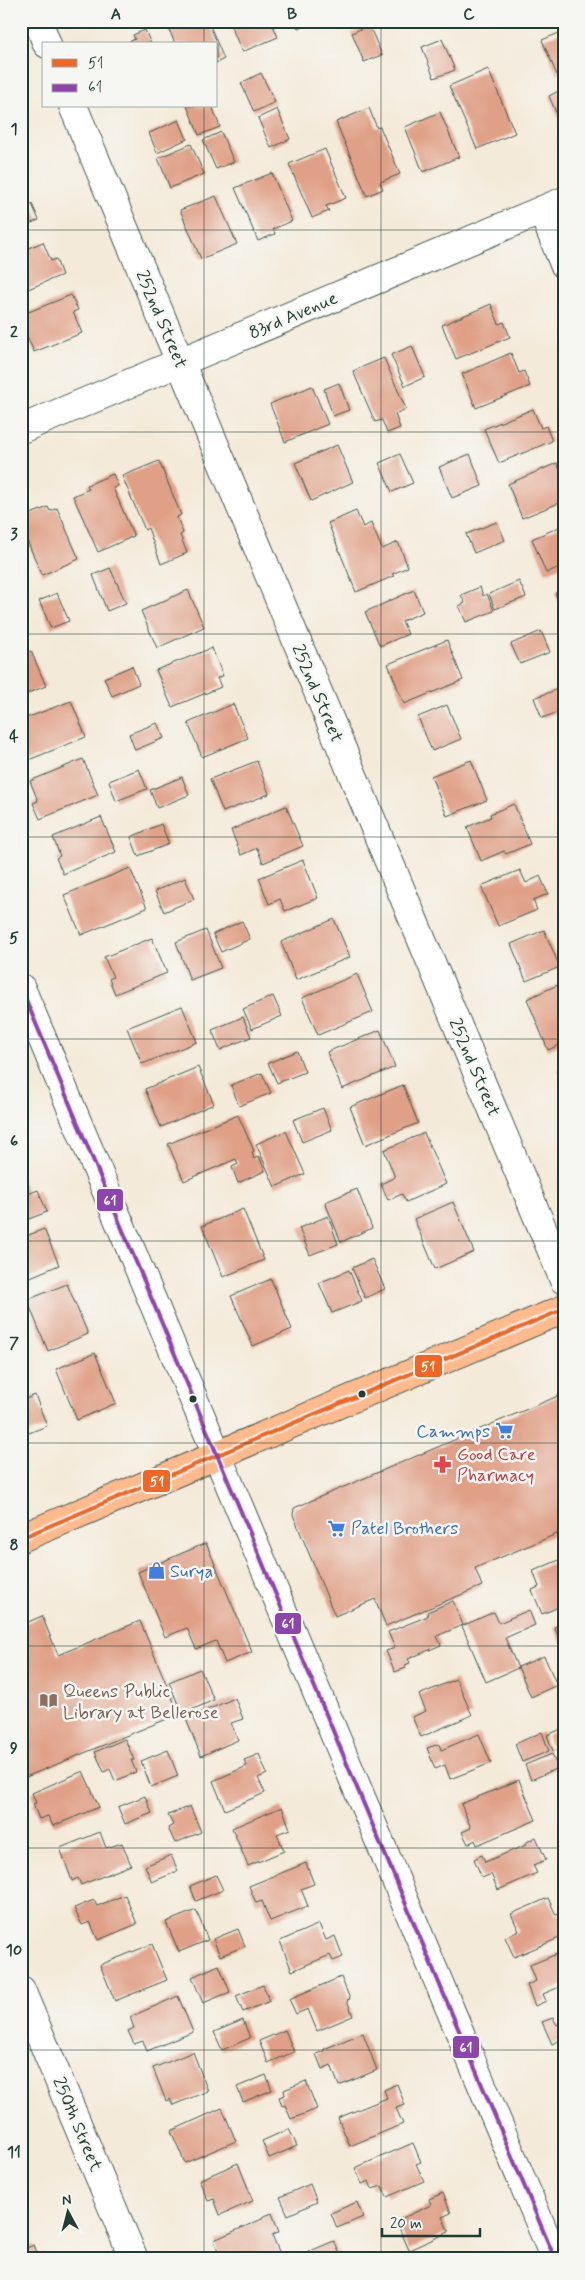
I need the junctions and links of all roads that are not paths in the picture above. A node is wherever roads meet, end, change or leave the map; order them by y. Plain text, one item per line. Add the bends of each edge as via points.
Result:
1 (38, 21) edge
2 (47, 42) edge
3 (75, 108) edge
4 (553, 205) edge
5 (564, 264) edge
6 (180, 362) junction
7 (21, 429) edge
8 (21, 988) edge
9 (564, 1280) edge
10 (564, 1310) edge
11 (217, 1455) junction
12 (21, 1538) edge
13 (21, 1990) edge
14 (134, 2259) edge
15 (555, 2259) edge

1 - 2 street
3 - 6 street, 252nd Street
4 - 5 street
4 - 6 street, 83rd Avenue
6 - 7 street, 83rd Avenue
6 - 9 street, 252nd Street
8 - 11 street
10 - 11 main road
11 - 12 main road
11 - 15 street
13 - 14 street, 250th Street

